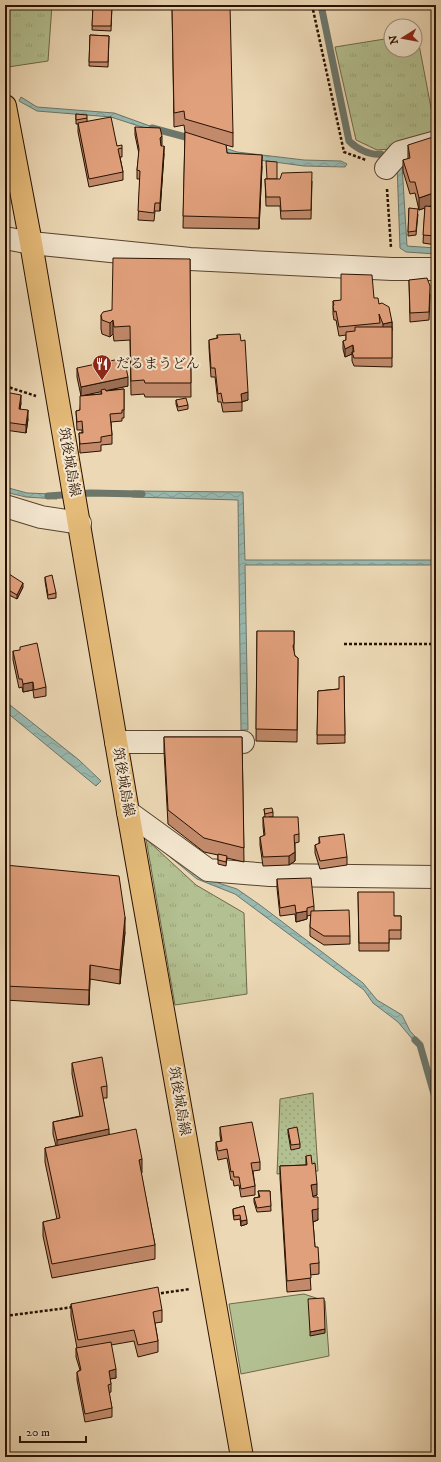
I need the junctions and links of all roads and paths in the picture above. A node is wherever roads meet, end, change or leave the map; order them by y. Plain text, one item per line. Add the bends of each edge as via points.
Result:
1 (312, 5) edge
2 (5, 106) edge
3 (436, 142) edge
4 (386, 168) junction
5 (5, 238) edge
6 (31, 243) junction
7 (392, 269) junction
8 (435, 269) edge
9 (5, 386) edge
10 (59, 404) junction
11 (5, 506) edge
12 (80, 523) junction
13 (344, 644) dead end
14 (434, 644) junction
15 (116, 742) junction
16 (243, 742) edge
17 (128, 812) junction
18 (435, 877) edge
19 (436, 1066) edge
20 (211, 1285) junction
21 (155, 1294) edge
22 (79, 1307) edge
23 (5, 1316) edge
24 (242, 1457) edge

1 - 4 path via 344,152
2 - 6 main road, 筑後城島線
3 - 4 street via 400,152
4 - 7 path
5 - 6 street
6 - 7 street via 190,259
6 - 10 main road, 筑後城島線
7 - 8 street
8 - 14 path
9 - 10 path
10 - 12 main road, 筑後城島線
11 - 12 street via 41,517
12 - 15 main road, 筑後城島線
13 - 14 path
14 - 18 path
15 - 16 street
15 - 17 main road, 筑後城島線
17 - 18 street via 208,870 270,875
17 - 20 main road, 筑後城島線
18 - 19 path
20 - 21 path
20 - 24 main road, 筑後城島線
22 - 23 path

